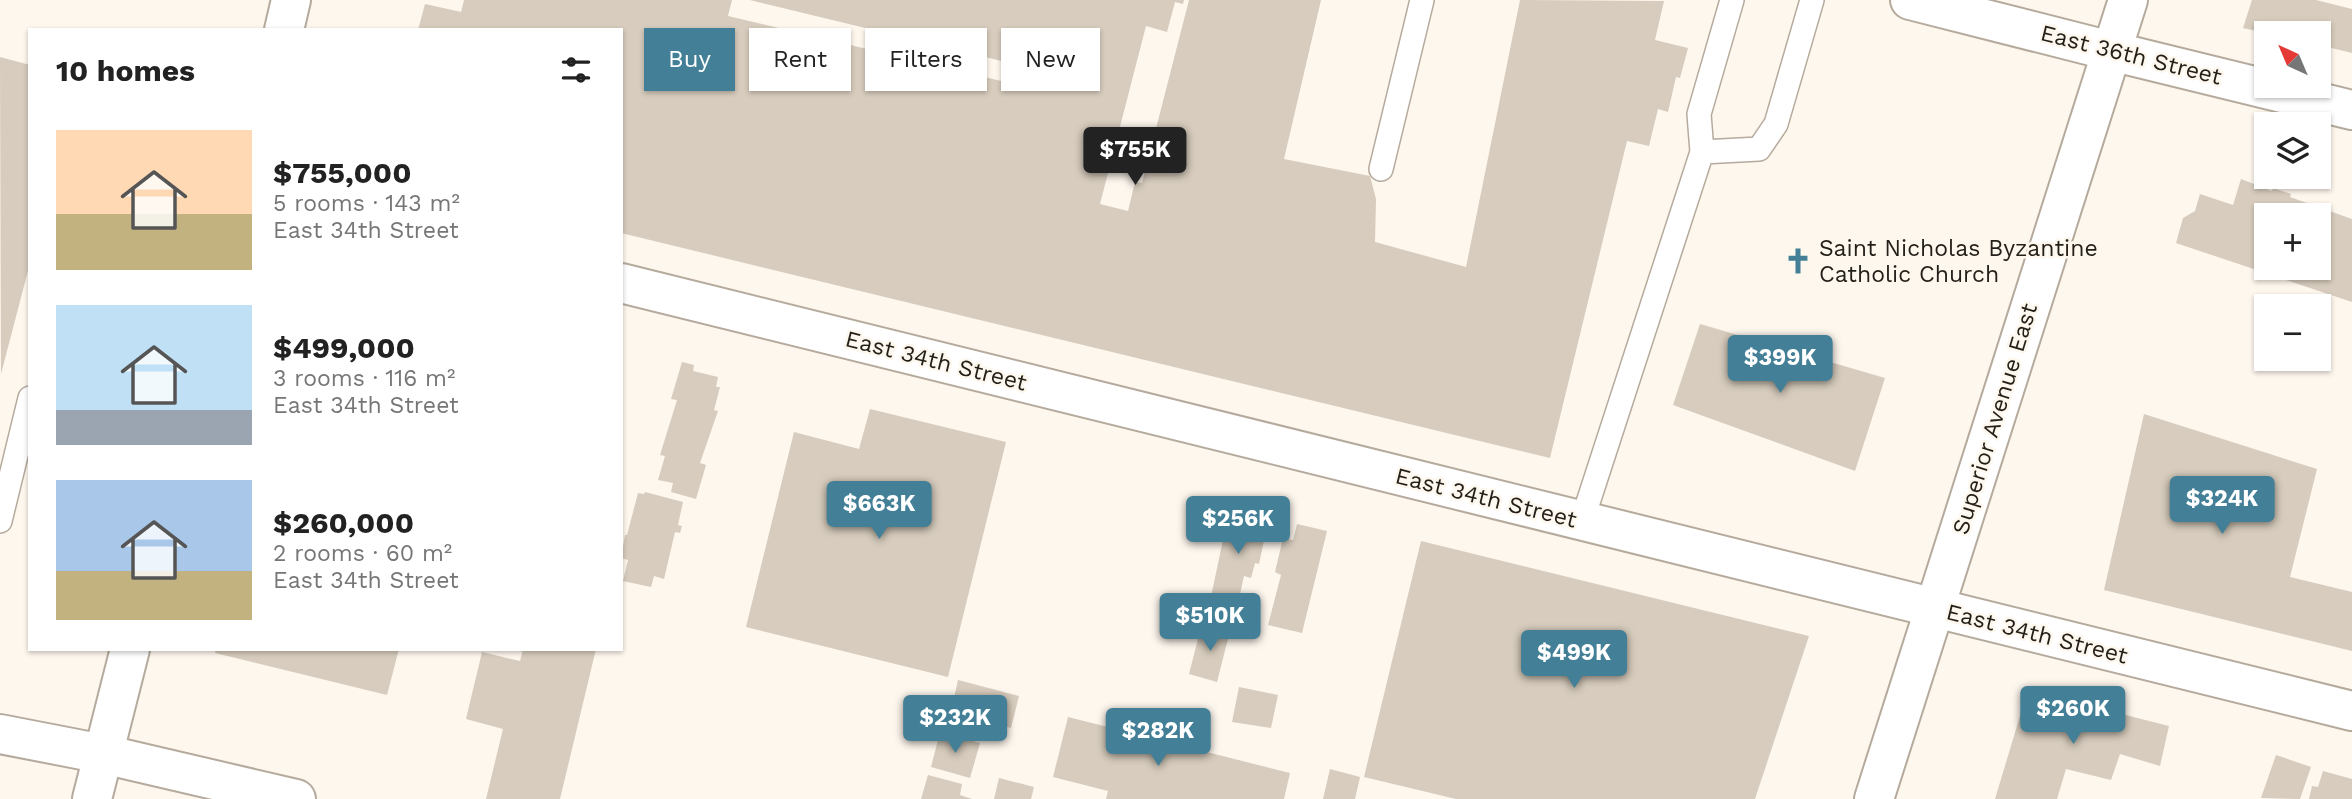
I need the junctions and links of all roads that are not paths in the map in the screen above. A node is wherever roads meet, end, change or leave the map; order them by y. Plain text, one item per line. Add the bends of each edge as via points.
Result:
1 (291, 0) edge
2 (1422, 0) edge
3 (1732, 0) edge
4 (1812, 0) edge
5 (1910, 0) edge
6 (2128, 0) edge
7 (284, 28) edge
8 (2110, 51) junction
9 (2352, 110) edge
10 (1702, 152) junction
11 (1381, 169) dead end
12 (623, 283) edge
13 (28, 406) edge
14 (0, 521) edge
15 (1582, 522) junction
16 (1935, 609) junction
17 (129, 651) edge
18 (2352, 711) edge
19 (0, 734) edge
20 (103, 754) junction
21 (92, 799) edge
22 (296, 799) edge
23 (1874, 799) edge

1 - 7 street
2 - 11 lane
3 - 10 lane via 1699,114
4 - 10 lane via 1776,124 1759,149
5 - 8 street, East 36th Street
6 - 8 street, Superior Avenue East
8 - 9 street, East 36th Street
8 - 16 street, Superior Avenue East
10 - 15 lane
12 - 15 street, East 34th Street
13 - 14 lane
15 - 16 street, East 34th Street
16 - 18 street, East 34th Street
16 - 23 street, Superior Avenue East
17 - 20 street
19 - 20 street
20 - 21 street
20 - 22 street

